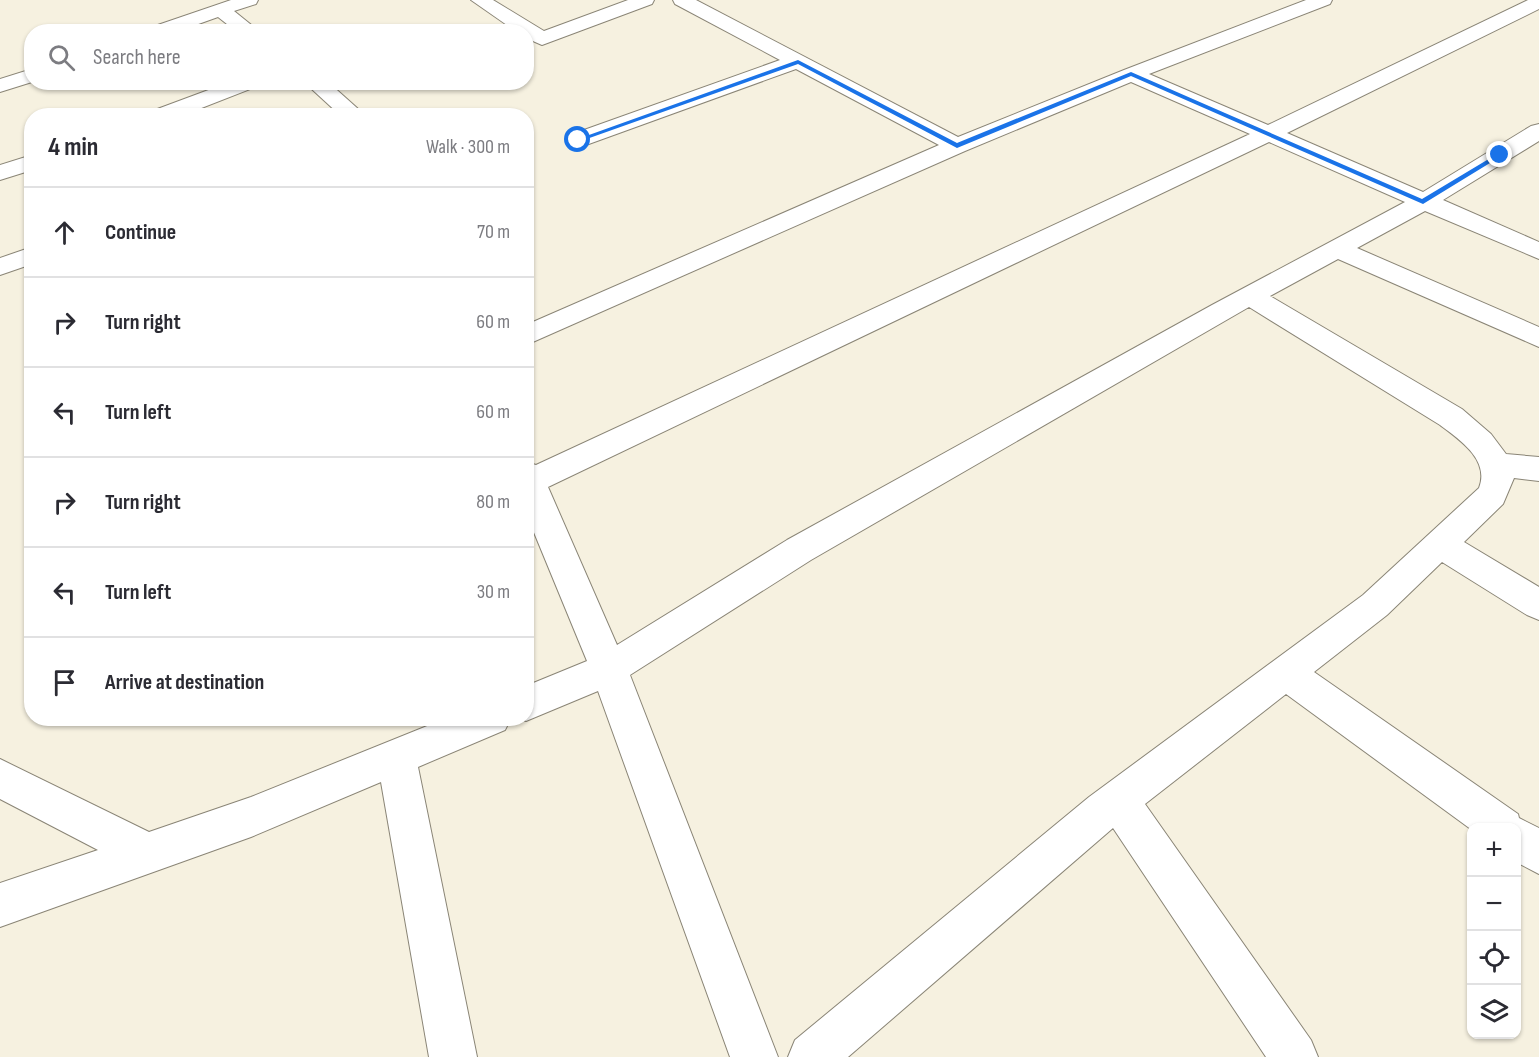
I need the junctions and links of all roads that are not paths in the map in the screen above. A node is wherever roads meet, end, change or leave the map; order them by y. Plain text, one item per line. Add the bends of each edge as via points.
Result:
1 (249, 0) edge
2 (480, 0) edge
3 (645, 0) edge
4 (682, 0) edge
5 (1323, 0) edge
6 (1539, 2) edge
7 (220, 9) junction
8 (178, 24) edge
9 (240, 24) edge
10 (510, 24) edge
11 (534, 43) edge
12 (798, 62) junction
13 (1131, 74) junction
14 (24, 78) edge
15 (0, 86) edge
16 (229, 90) edge
17 (324, 90) edge
18 (181, 108) edge
19 (346, 108) edge
20 (1539, 131) edge
21 (1268, 134) junction
22 (578, 140) dead end
23 (957, 146) junction
24 (24, 165) edge
25 (0, 173) edge
26 (1423, 202) junction
27 (1337, 249) junction
28 (1539, 251) edge
29 (24, 258) edge
30 (0, 267) edge
31 (1250, 296) junction
32 (534, 332) edge
33 (1539, 338) edge
34 (1494, 465) junction
35 (1539, 469) edge
36 (534, 475) edge
37 (534, 492) edge
38 (1440, 544) junction
39 (1539, 605) edge
40 (609, 669) junction
41 (1286, 673) junction
42 (534, 701) edge
43 (473, 726) edge
44 (397, 759) junction
45 (0, 778) edge
46 (1118, 800) junction
47 (1496, 823) edge
48 (1521, 840) edge
49 (147, 853) junction
50 (1539, 853) edge
51 (0, 905) edge
52 (453, 1057) edge
53 (754, 1057) edge
54 (812, 1057) edge
55 (1294, 1057) edge

1 - 7 street
2 - 10 street
3 - 11 street
4 - 12 street
5 - 13 street
6 - 21 street
7 - 8 street
7 - 9 street
12 - 22 street
12 - 23 street
13 - 21 street
13 - 23 street
14 - 15 street
16 - 18 street
17 - 19 street
20 - 26 street
21 - 26 street
21 - 36 street
23 - 32 street
24 - 25 street
26 - 27 street
26 - 28 street
27 - 31 street
27 - 33 street
29 - 30 street
31 - 34 street via 1451,417 1473,435
31 - 40 street via 799,550
34 - 35 street
34 - 38 street via 1498,477 1492,495
37 - 40 street
38 - 39 street
38 - 41 street via 1375,605
40 - 42 street
40 - 53 street
41 - 46 street
41 - 47 street
43 - 44 street
44 - 49 street
44 - 52 street
45 - 49 street
46 - 54 street
46 - 55 street
48 - 50 street
49 - 51 street

